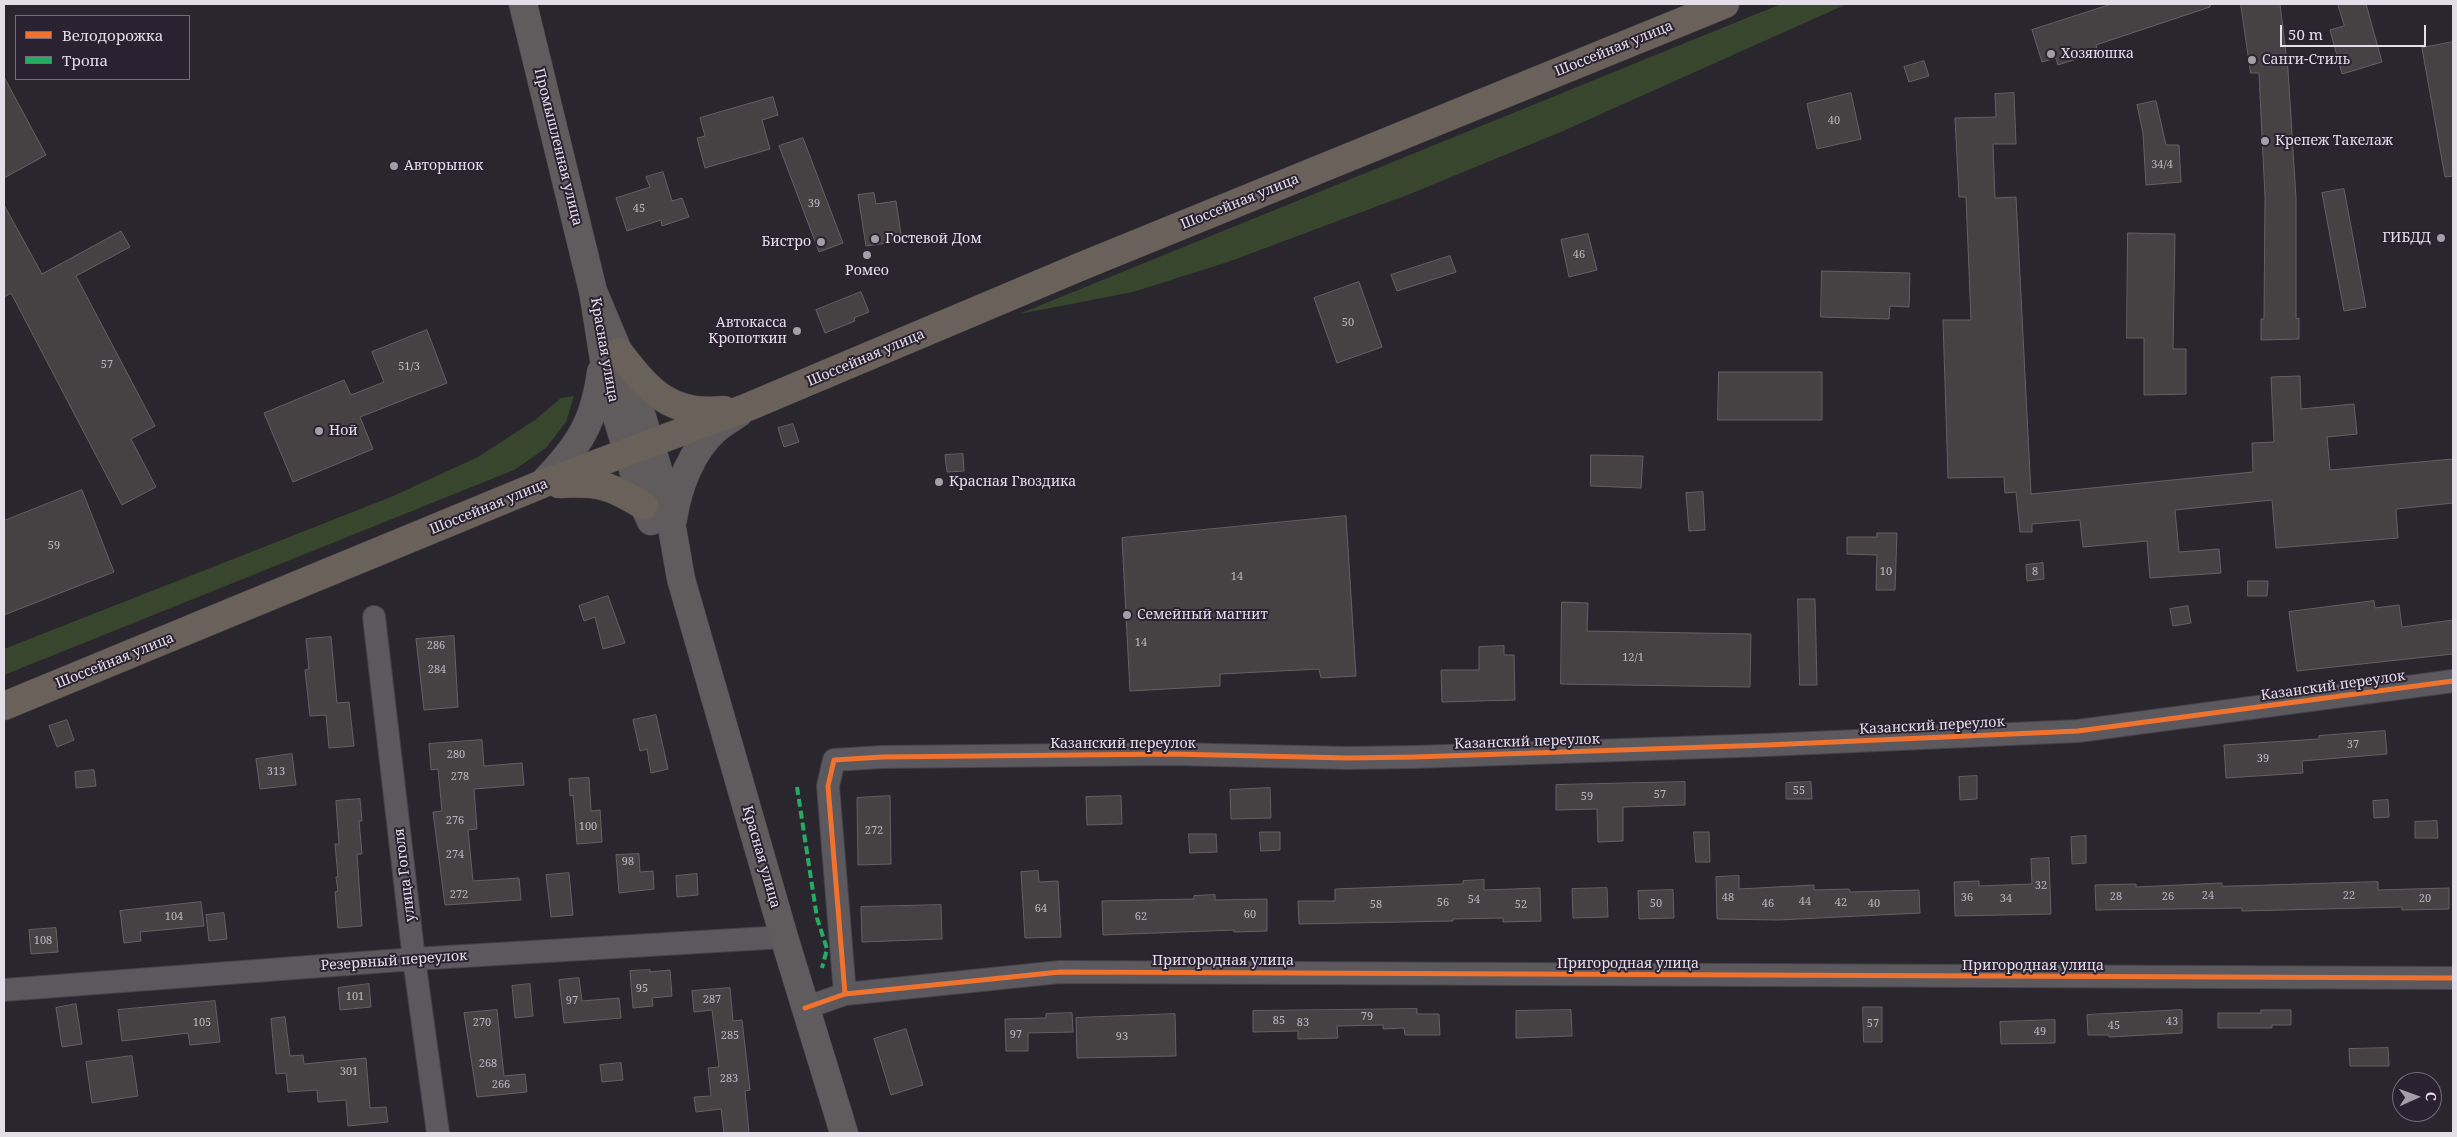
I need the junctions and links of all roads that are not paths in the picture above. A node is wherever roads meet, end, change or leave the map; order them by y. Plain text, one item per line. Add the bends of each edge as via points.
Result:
1 (523, 4) edge
2 (1725, 4) edge
3 (593, 291) joint
4 (611, 354) junction
5 (748, 408) junction
6 (638, 447) junction
7 (542, 484) junction
8 (644, 506) junction
9 (672, 528) junction
10 (680, 580) junction
11 (374, 617) dead end
12 (2453, 681) edge
13 (4, 706) edge
14 (784, 937) junction
15 (414, 958) junction
16 (2453, 978) edge
17 (4, 990) edge
18 (845, 994) junction
19 (805, 1008) junction
20 (438, 1133) edge
21 (844, 1133) edge

1 - 3 main road, Промышленная улица
2 - 5 highway, Шоссейная улица via 1082,266
3 - 4 main road, Красная улица
4 - 5 highway via 662,399 707,412
4 - 6 main road, Красная улица via 632,384
4 - 7 main road via 589,424 571,454
5 - 6 highway, Шоссейная улица
5 - 9 main road via 716,429 700,447 676,497
6 - 7 highway, Шоссейная улица
6 - 8 main road, Красная улица
6 - 9 main road, Красная улица via 667,499
7 - 8 highway via 589,483 617,489
7 - 13 highway, Шоссейная улица
8 - 10 main road, Красная улица
9 - 10 main road, Красная улица
10 - 14 main road, Красная улица
11 - 15 street, улица Гоголя
12 - 18 street, Казанский переулок via 2058,732 1406,757 1172,754 834,760 828,786
14 - 15 street, Резервный переулок
14 - 19 main road, Красная улица
15 - 17 street, Резервный переулок
15 - 20 street, улица Гоголя
16 - 18 street, Пригородная улица via 1060,972
18 - 19 street, Пригородная улица
19 - 21 main road, Красная улица

